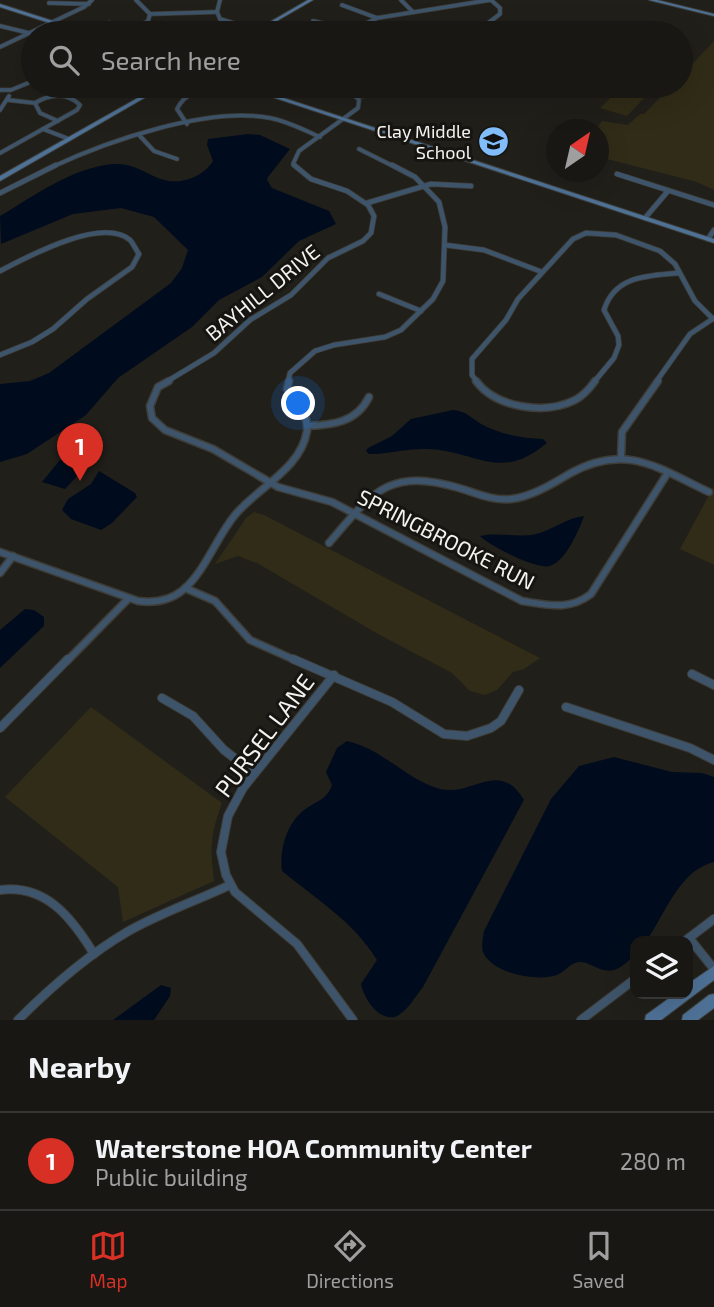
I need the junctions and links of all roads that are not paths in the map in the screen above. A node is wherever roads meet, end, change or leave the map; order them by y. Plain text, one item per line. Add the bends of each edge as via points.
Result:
1 (136, 0) edge
2 (220, 0) edge
3 (311, 0) edge
4 (401, 0) edge
5 (446, 0) edge
6 (491, 0) edge
7 (651, 0) edge
8 (91, 2) edge
9 (49, 3) dead end
10 (0, 5) edge
11 (342, 5) dead end
12 (453, 6) junction
13 (217, 12) junction
14 (413, 12) junction
15 (150, 14) junction
16 (714, 15) edge
17 (377, 18) junction
18 (49, 21) edge
19 (54, 21) edge
20 (145, 21) edge
21 (226, 21) edge
22 (274, 21) edge
23 (371, 21) edge
24 (491, 21) edge
25 (0, 26) edge
26 (21, 31) edge
27 (21, 37) edge
28 (0, 47) edge
29 (21, 85) edge
30 (0, 90) edge
31 (8, 90) junction
32 (45, 98) edge
33 (68, 98) edge
34 (142, 98) edge
35 (183, 98) edge
36 (278, 98) edge
37 (356, 98) edge
38 (8, 100) junction
39 (34, 103) junction
40 (0, 110) edge
41 (344, 120) junction
42 (58, 121) junction
43 (187, 124) junction
44 (43, 129) junction
45 (139, 135) junction
46 (320, 136) junction
47 (69, 139) junction
48 (359, 149) dead end
49 (1, 151) edge
50 (177, 159) dead end
51 (617, 174) dead end
52 (0, 178) edge
53 (425, 185) junction
54 (471, 186) dead end
55 (668, 191) junction
56 (0, 193) edge
57 (367, 203) junction
58 (714, 205) edge
59 (645, 218) junction
60 (714, 230) edge
61 (711, 240) edge
62 (445, 244) junction
63 (0, 271) edge
64 (542, 272) junction
65 (679, 273) junction
66 (379, 295) dead end
67 (421, 311) junction
68 (714, 319) edge
69 (0, 355) edge
70 (369, 397) dead end
71 (308, 426) junction
72 (621, 458) junction
73 (667, 474) junction
74 (270, 482) junction
75 (709, 492) dead end
76 (354, 514) junction
77 (329, 543) dead end
78 (0, 552) edge
79 (13, 556) junction
80 (0, 573) edge
81 (185, 588) junction
82 (129, 598) junction
83 (692, 674) dead end
84 (334, 676) junction
85 (714, 685) edge
86 (519, 690) dead end
87 (162, 698) dead end
88 (566, 707) dead end
89 (0, 728) edge
90 (714, 760) edge
91 (254, 773) junction
92 (230, 885) junction
93 (0, 890) edge
94 (714, 919) edge
95 (692, 936) edge
96 (693, 947) edge
97 (94, 954) junction
98 (714, 970) edge
99 (630, 983) edge
100 (693, 987) edge
101 (678, 999) edge
102 (714, 1000) edge
103 (18, 1020) edge
104 (353, 1020) edge
105 (581, 1020) edge
106 (651, 1020) edge
107 (688, 1020) edge

1 - 15 street
2 - 13 street
3 - 22 street
4 - 14 street
5 - 12 street
6 - 12 street
6 - 24 street via 500,14
7 - 16 street
8 - 9 street
8 - 19 street
10 - 18 street
11 - 17 street
12 - 14 street
13 - 15 street
13 - 21 street
14 - 17 street
15 - 20 street
17 - 23 street
25 - 26 street
27 - 28 street
29 - 31 street
30 - 31 street
31 - 38 street
32 - 39 street
33 - 42 street via 79,102 79,109
34 - 47 street
35 - 43 street via 177,108
36 - 41 street
37 - 41 street via 359,106
38 - 39 street
38 - 40 street
39 - 42 street via 40,113
41 - 46 street
41 - 59 street
42 - 44 street
43 - 45 street
43 - 46 street via 259,116
44 - 47 street
44 - 49 street
45 - 50 street via 154,151
45 - 56 street via 73,157
46 - 57 street via 295,155 294,167
47 - 52 street
48 - 53 street
51 - 55 street
53 - 54 street via 450,182
53 - 57 street
53 - 62 street via 443,211
55 - 58 street
55 - 59 street
57 - 74 street, BAYHILL DRIVE via 374,225 363,241 328,258 290,295 250,320 210,356 166,380 152,397 152,418 165,430 213,449
59 - 61 street
60 - 61 street
62 - 64 street via 484,250
62 - 67 street via 443,281
63 - 69 street via 79,235 102,232 124,238 139,251 134,265 48,333
64 - 65 street via 573,239 600,232 660,251
64 - 65 street via 472,359 470,368 475,382 499,398 538,408 577,400 619,349 619,339 604,310 621,284 635,277
65 - 68 street via 695,301
66 - 67 street
67 - 71 street via 394,334 324,347 295,367 287,389
68 - 72 street via 690,334 622,432
70 - 71 street via 365,409 348,420
71 - 74 street via 301,446
72 - 73 street
72 - 76 street via 595,461 508,500 406,479 376,491
73 - 75 street
73 - 76 street, SPRINGBROOKE RUN via 591,594 568,606 544,607 522,601
74 - 76 street, SPRINGBROOKE RUN
74 - 81 street via 236,514
76 - 77 street
78 - 79 street
79 - 80 street
79 - 82 street
81 - 82 street via 155,602
81 - 84 street via 215,601 250,639
82 - 89 street
83 - 85 street
84 - 86 street via 398,705 438,732 461,737 496,724
84 - 91 street, PURSEL LANE
87 - 91 street via 193,716 224,750
88 - 90 street
91 - 92 street, PURSEL LANE via 235,801 223,835 222,859
92 - 97 street via 144,922
92 - 104 street via 297,944
93 - 97 street via 22,887 45,896
94 - 95 street
96 - 98 street
97 - 103 street
98 - 100 street
99 - 105 street
101 - 106 street
102 - 107 street

